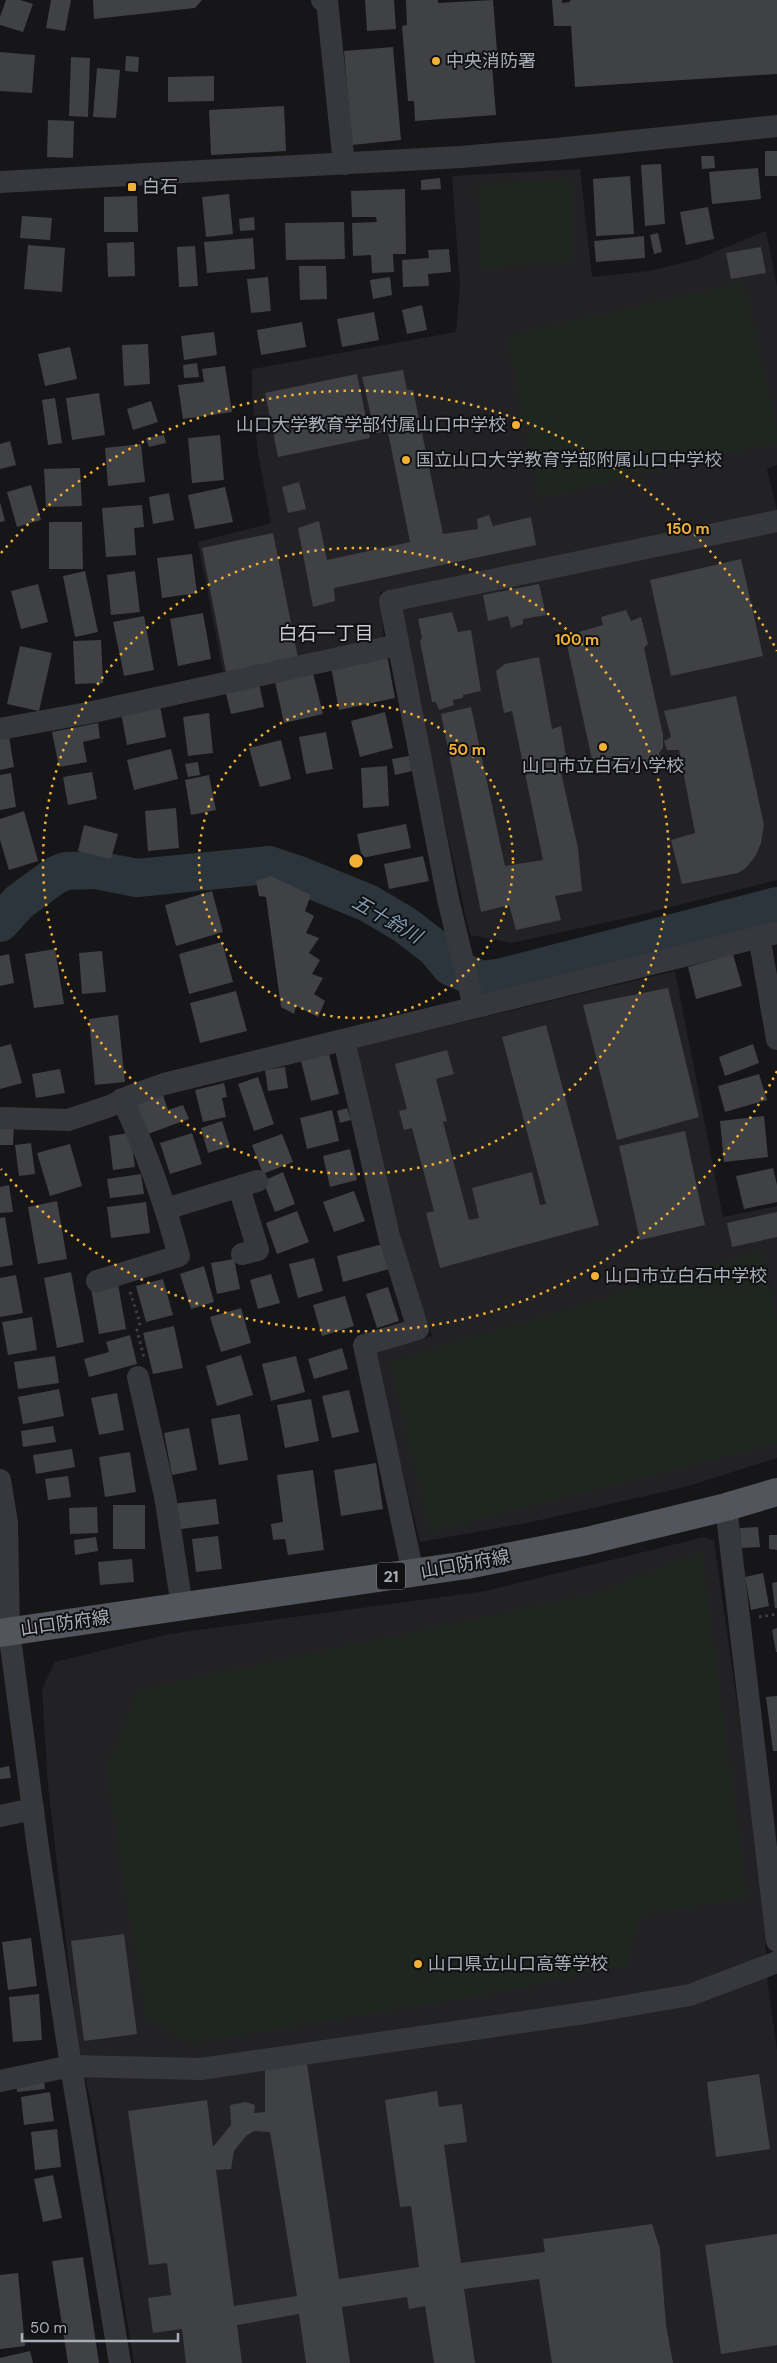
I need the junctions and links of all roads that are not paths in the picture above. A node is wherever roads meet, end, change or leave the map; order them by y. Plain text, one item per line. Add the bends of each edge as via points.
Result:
1 (322, 0) edge
2 (777, 126) edge
3 (344, 164) junction
4 (0, 182) edge
5 (777, 521) edge
6 (398, 645) junction
7 (0, 729) edge
8 (768, 935) edge
9 (473, 1000) junction
10 (777, 1039) edge
11 (344, 1040) junction
12 (122, 1099) junction
13 (0, 1118) edge
14 (166, 1209) junction
15 (242, 1254) dead end
16 (97, 1280) dead end
17 (138, 1377) road end
18 (0, 1480) edge
19 (777, 1492) edge
20 (726, 1507) junction
21 (413, 1573) junction
22 (182, 1606) junction
23 (4, 1632) edge
24 (33, 1809) junction
25 (0, 1816) edge
26 (777, 1941) edge
27 (777, 1962) edge
28 (71, 2066) junction
29 (0, 2080) edge
30 (120, 2363) edge

1 - 3 street via 326,1
2 - 3 street via 557,149
3 - 4 street
5 - 6 street via 390,600
6 - 7 street
6 - 9 street
8 - 9 street
8 - 10 street
9 - 11 street
11 - 12 street via 164,1084
11 - 21 street via 389,1236 418,1329 364,1345
12 - 13 street via 68,1120
12 - 14 street via 145,1148
14 - 15 street via 248,1184 258,1250
14 - 16 street via 179,1256
17 - 22 street via 166,1496
18 - 23 street via 7,1523
19 - 20 main road, 山口防府線 / 21
20 - 21 main road, 山口防府線 / 21 via 586,1541
20 - 26 street
21 - 22 main road, 山口防府線 / 21
22 - 23 main road, 山口防府線 / 21
23 - 24 street
24 - 25 street
24 - 28 street
27 - 28 street via 690,1995 582,2014 201,2069
28 - 29 street
28 - 30 street

